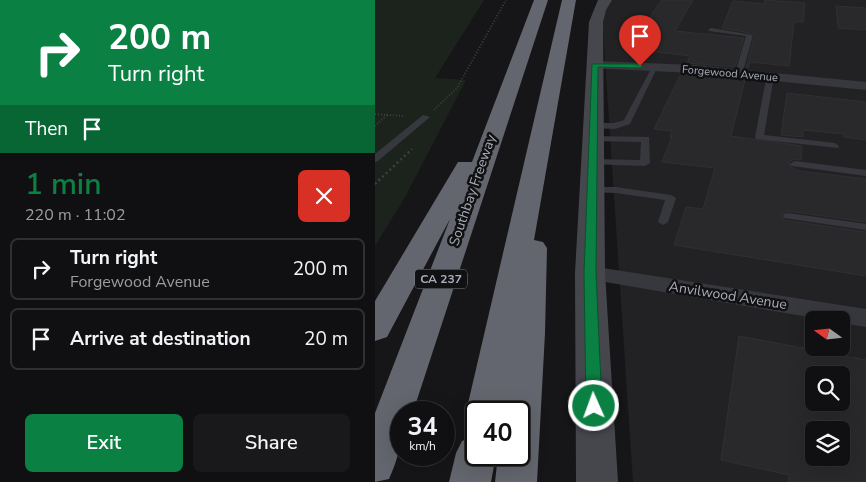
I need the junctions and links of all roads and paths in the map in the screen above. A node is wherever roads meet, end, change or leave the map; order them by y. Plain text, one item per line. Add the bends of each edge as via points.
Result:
1 (506, 0) edge
2 (541, 0) edge
3 (569, 0) edge
4 (605, 0) edge
5 (711, 30) dead end
6 (594, 65) junction
7 (655, 66) junction
8 (739, 73) junction
9 (770, 76) junction
10 (866, 86) edge
11 (507, 91) junction
12 (375, 114) edge
13 (387, 115) junction
14 (426, 117) junction
15 (375, 126) edge
16 (593, 142) junction
17 (835, 146) dead end
18 (375, 159) edge
19 (795, 164) dead end
20 (537, 166) junction
21 (866, 174) edge
22 (592, 190) junction
23 (788, 216) dead end
24 (663, 222) dead end
25 (866, 227) edge
26 (590, 273) junction
27 (866, 318) edge
28 (375, 329) edge
29 (487, 401) edge
30 (523, 401) edge
31 (375, 466) edge
32 (473, 466) edge
33 (517, 466) edge
34 (470, 482) edge
35 (516, 482) edge
36 (597, 482) edge

1 - 14 path via 457,88
2 - 11 highway, Southbay Freeway / CA 237
3 - 20 highway
4 - 6 street via 596,22
5 - 8 lane via 750,35
6 - 7 street, Forgewood Avenue
6 - 16 street
7 - 8 street, Forgewood Avenue
7 - 16 lane via 627,122 615,126
8 - 9 street, Forgewood Avenue
9 - 10 street, Forgewood Avenue
9 - 17 lane via 759,137
11 - 28 highway
11 - 31 highway, Southbay Freeway / CA 237
12 - 13 path
13 - 14 path
13 - 15 path
14 - 18 lane
16 - 16 lane via 645,162 646,139
16 - 22 street
19 - 21 lane
20 - 29 highway
20 - 30 highway
22 - 24 lane via 671,198
22 - 26 street
23 - 25 lane
26 - 27 street, Anvilwood Avenue
26 - 36 street
32 - 34 highway
33 - 35 highway

